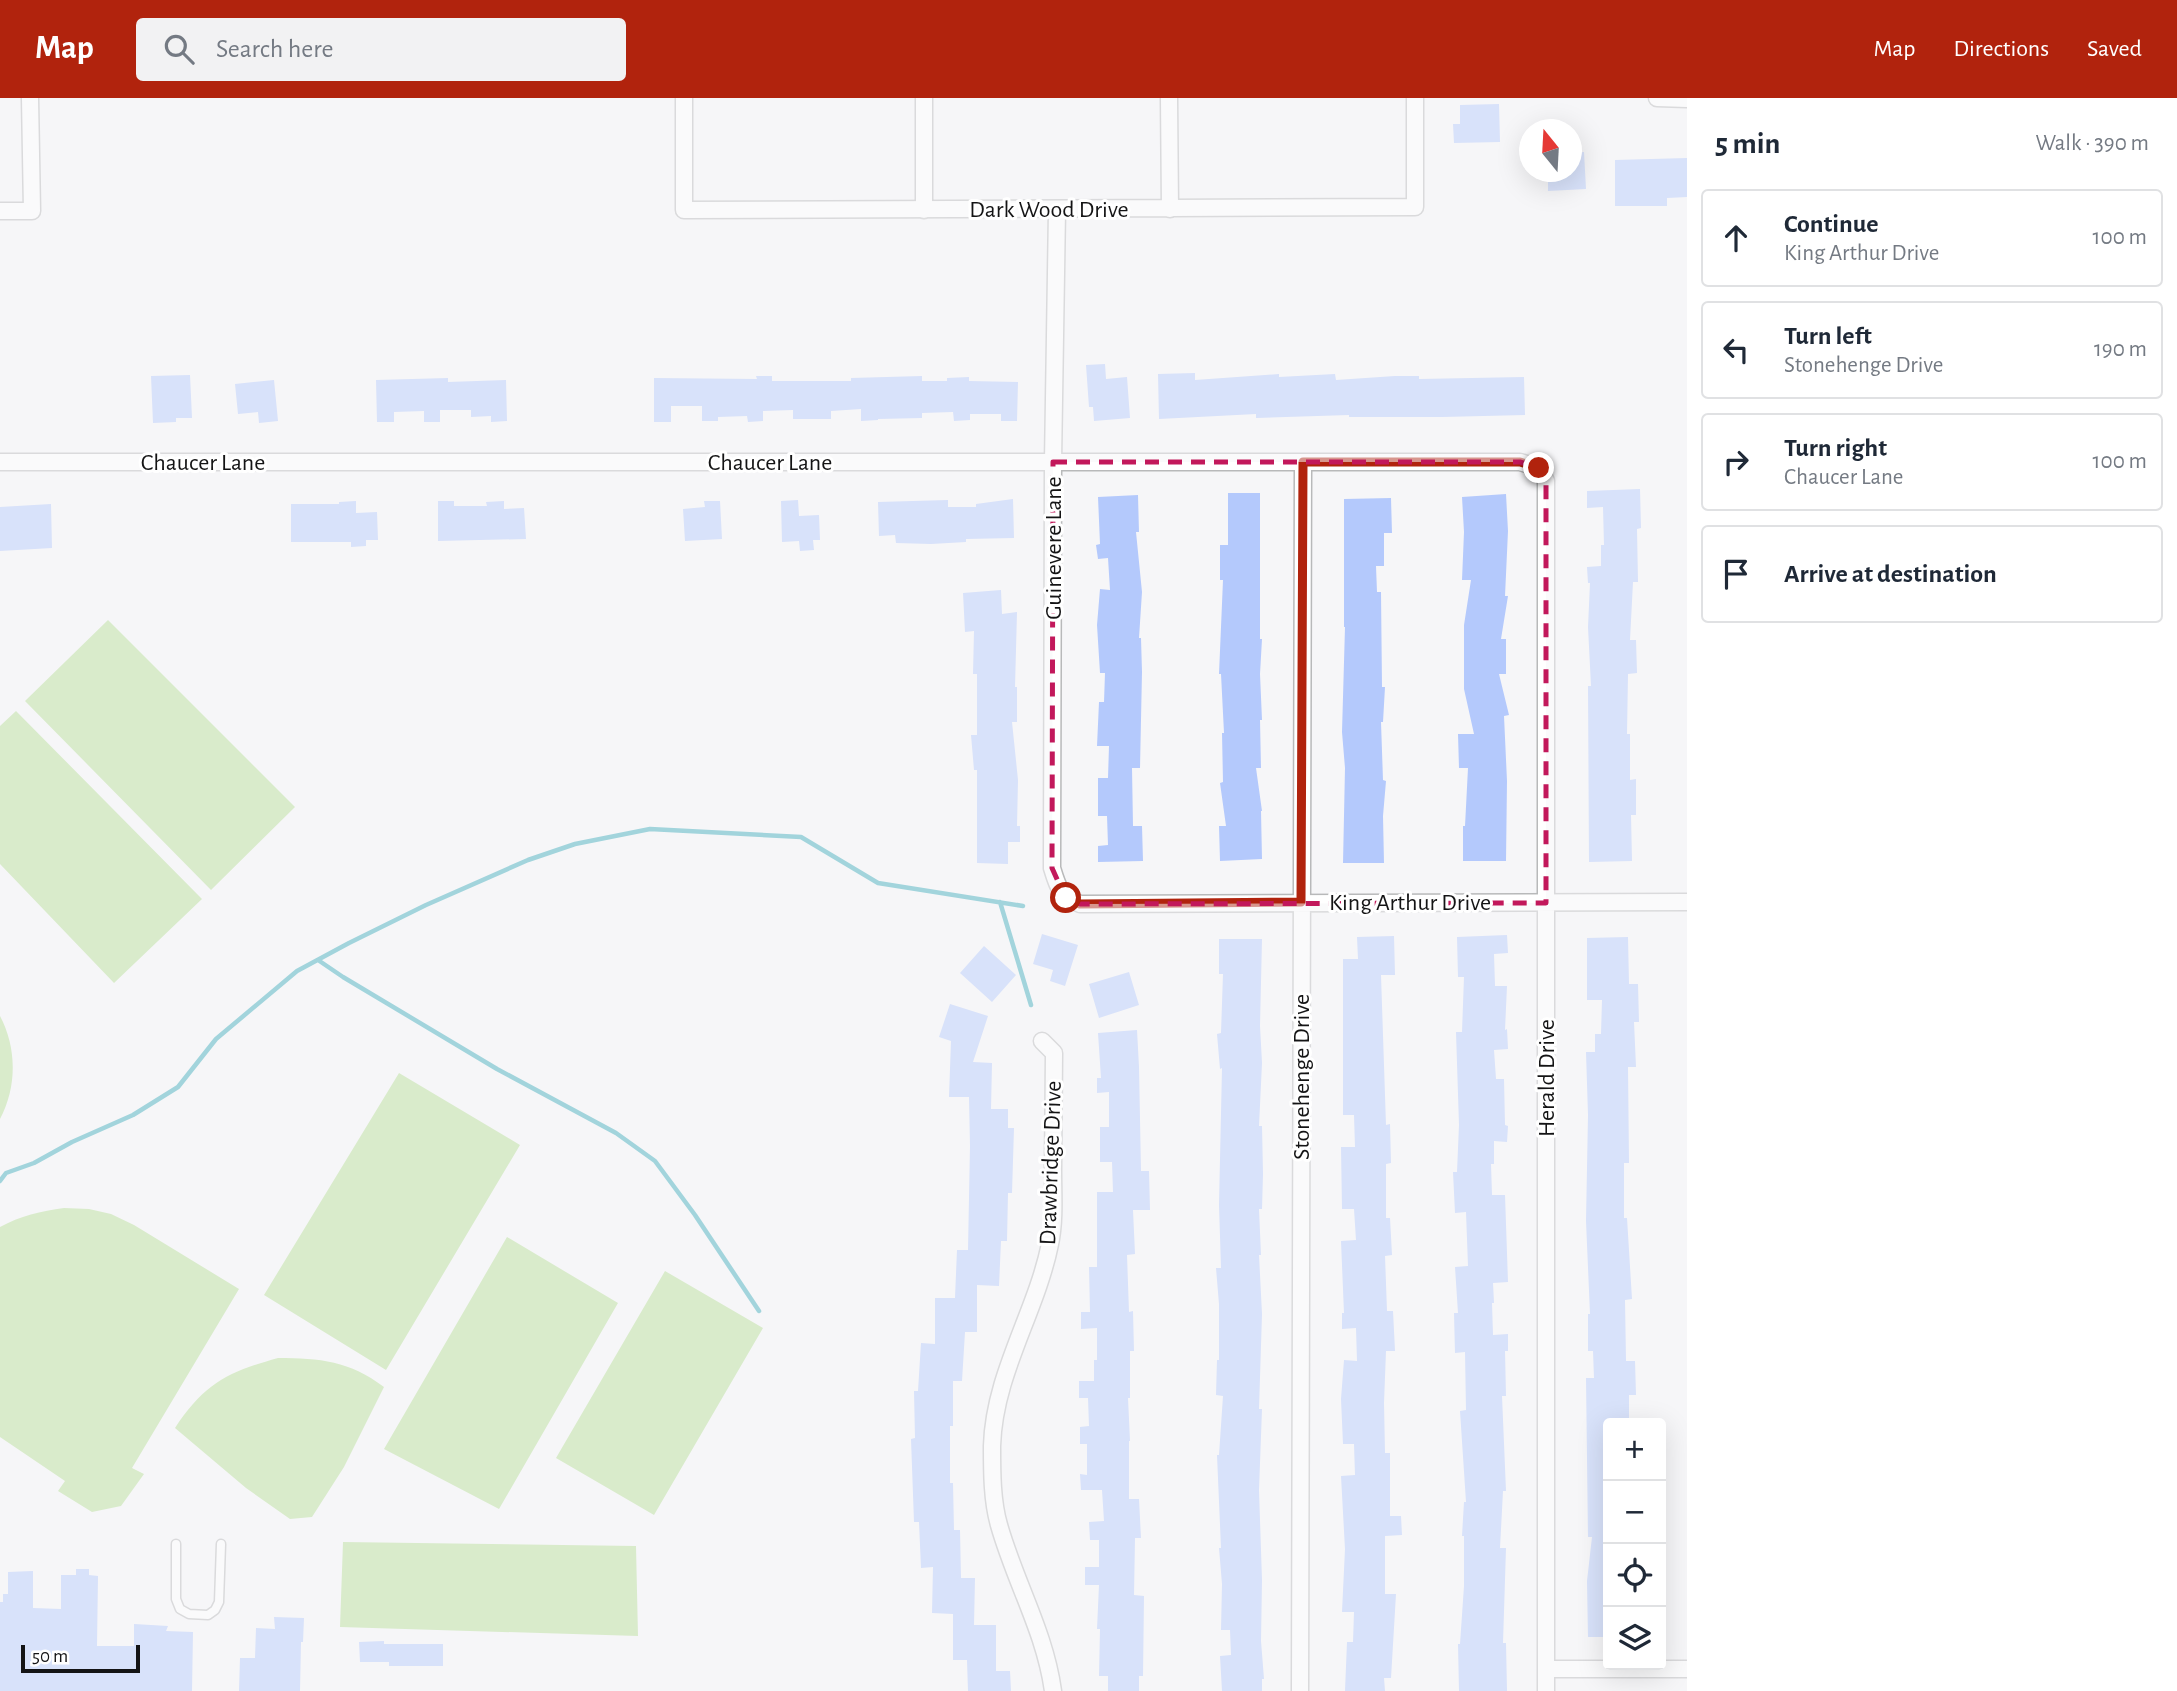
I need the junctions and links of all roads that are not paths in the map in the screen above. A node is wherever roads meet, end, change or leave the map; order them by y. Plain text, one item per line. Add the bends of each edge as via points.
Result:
1 (30, 98) edge
2 (684, 98) edge
3 (924, 98) edge
4 (1169, 98) edge
5 (1415, 98) edge
6 (1657, 98) edge
7 (1687, 99) edge
8 (1057, 209) junction
9 (1170, 209) junction
10 (924, 210) junction
11 (0, 211) edge
12 (0, 462) edge
13 (1053, 462) junction
14 (1303, 462) junction
15 (1539, 468) joint
16 (1057, 886) joint
17 (1301, 902) junction
18 (1687, 902) edge
19 (1546, 903) junction
20 (1042, 1041) dead end
21 (176, 1544) dead end
22 (221, 1544) dead end
23 (1546, 1669) junction
24 (1687, 1669) edge
25 (1053, 1691) edge
26 (1300, 1691) edge
27 (1546, 1691) edge

1 - 11 street via 32,211
2 - 10 street, Dark Wood Drive via 684,210
3 - 10 street
4 - 9 street
5 - 9 street, Dark Wood Drive via 1415,207
6 - 7 street
8 - 9 street, Dark Wood Drive
8 - 10 street, Dark Wood Drive
8 - 13 street, Guinevere Lane
12 - 13 street, Chaucer Lane
13 - 14 street, Chaucer Lane
13 - 16 street, Guinevere Lane via 1052,868
14 - 15 street, Chaucer Lane via 1520,462
14 - 17 street, Stonehenge Drive
15 - 19 street, Herald Drive via 1546,481
16 - 17 street, King Arthur Drive via 1066,898 1080,904
17 - 19 street, King Arthur Drive
17 - 26 street, Stonehenge Drive
18 - 19 street, King Arthur Drive
19 - 23 street, Herald Drive
20 - 25 street, Drawbridge Drive via 1054,1053 1051,1241 1040,1283 1003,1377 992,1444 998,1523 1041,1637
21 - 22 lane via 180,1609 208,1615 219,1602
23 - 24 street
23 - 27 street, Herald Drive

